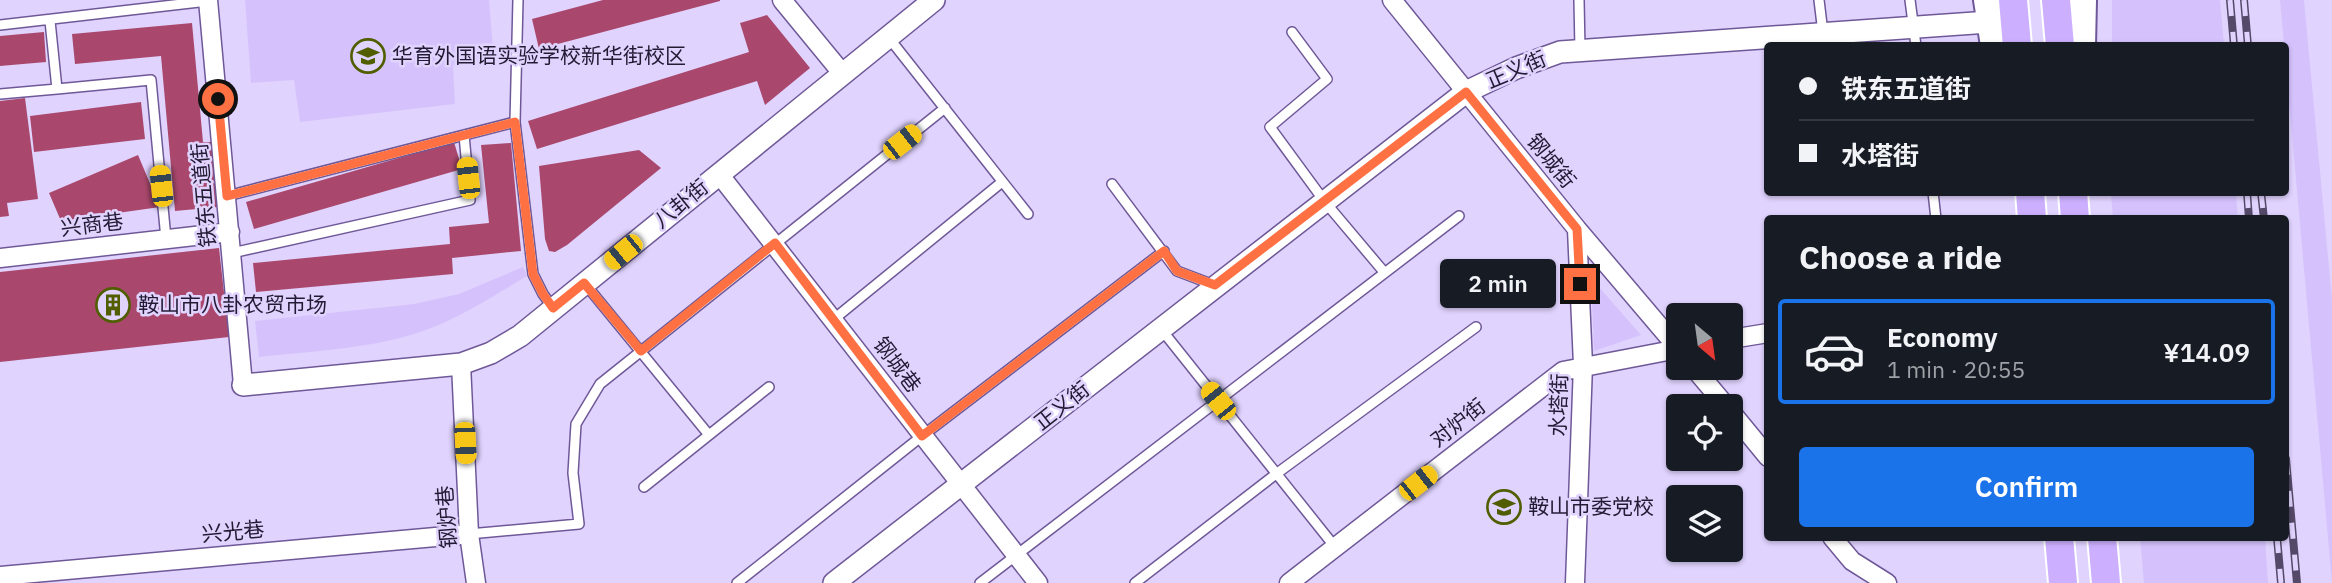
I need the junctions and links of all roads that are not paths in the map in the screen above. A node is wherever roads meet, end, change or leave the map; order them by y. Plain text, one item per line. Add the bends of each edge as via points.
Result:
1 (518, 0) edge
2 (782, 0) edge
3 (934, 0) edge
4 (1392, 0) edge
5 (1579, 0) edge
6 (1819, 0) edge
7 (1910, 0) edge
8 (2013, 0) edge
9 (2056, 0) edge
10 (2084, 0) edge
11 (208, 1) edge
12 (50, 21) junction
13 (1989, 22) edge
14 (0, 25) edge
15 (1292, 32) dead end
16 (1823, 33) junction
17 (888, 37) junction
18 (1914, 37) edge
19 (2017, 42) edge
20 (2060, 42) edge
21 (2083, 42) edge
22 (1580, 50) junction
23 (842, 73) junction
24 (57, 89) junction
25 (1466, 92) junction
26 (0, 94) edge
27 (945, 108) junction
28 (515, 122) junction
29 (464, 135) junction
30 (719, 174) junction
31 (1002, 182) junction
32 (1112, 184) dead end
33 (227, 196) junction
34 (1933, 196) edge
35 (2023, 196) edge
36 (2030, 196) edge
37 (2074, 196) edge
38 (2081, 196) edge
39 (1325, 202) junction
40 (1028, 214) dead end
41 (1936, 215) edge
42 (2029, 215) edge
43 (2030, 215) edge
44 (2077, 215) edge
45 (2078, 215) edge
46 (1459, 216) dead end
47 (1577, 229) junction
48 (230, 232) junction
49 (166, 239) junction
50 (775, 243) junction
51 (1164, 251) junction
52 (232, 253) junction
53 (0, 258) edge
54 (1384, 272) junction
55 (584, 283) junction
56 (1215, 285) junction
57 (553, 308) junction
58 (834, 319) junction
59 (1476, 327) dead end
60 (1161, 329) junction
61 (1666, 334) edge
62 (1764, 335) edge
63 (1743, 337) edge
64 (1666, 350) edge
65 (641, 351) junction
66 (461, 364) junction
67 (1583, 365) junction
68 (1704, 380) edge
69 (243, 385) joint
70 (769, 387) dead end
71 (1716, 394) edge
72 (1218, 401) junction
73 (1743, 427) edge
74 (709, 435) junction
75 (922, 436) junction
76 (1764, 452) edge
77 (1276, 474) junction
78 (961, 485) junction
79 (644, 487) dead end
80 (469, 534) junction
81 (1835, 541) edge
82 (2059, 541) edge
83 (2102, 541) edge
84 (1335, 547) junction
85 (1016, 555) junction
86 (0, 576) edge
87 (476, 583) edge
88 (737, 583) edge
89 (834, 583) edge
90 (980, 583) edge
91 (1038, 583) edge
92 (1135, 583) edge
93 (1289, 583) edge
94 (1575, 583) edge
95 (1887, 583) edge
96 (2063, 583) edge
97 (2106, 583) edge

1 - 28 lane
2 - 23 street
3 - 17 street, 八卦街
4 - 25 street, 钢城街
5 - 22 lane
6 - 16 lane
7 - 18 lane
8 - 19 highway
9 - 20 highway
10 - 21 main road
11 - 12 lane
11 - 33 street, 铁东五道街
12 - 14 lane
12 - 24 lane
13 - 18 street, 正义街
15 - 39 lane via 1327,79 1270,127
16 - 18 street, 正义街
16 - 22 street, 正义街
17 - 23 street, 八卦街
17 - 27 lane
22 - 25 street, 正义街 via 1516,68
23 - 30 street, 八卦街
24 - 26 lane
24 - 49 lane via 151,80
25 - 39 street, 正义街
25 - 47 street, 钢城街
27 - 31 lane
27 - 50 lane
28 - 29 lane
28 - 57 lane via 533,274
29 - 33 lane
29 - 52 lane via 470,200
30 - 50 street, 钢城巷
30 - 55 street, 八卦街
31 - 40 lane
31 - 58 lane
32 - 51 lane
33 - 48 street, 铁东五道街
34 - 41 lane
35 - 42 main road
36 - 43 highway
37 - 44 highway
38 - 45 main road
39 - 54 lane
39 - 56 street, 正义街
46 - 54 lane
47 - 61 street, 钢城街
47 - 67 street, 水塔街
48 - 49 street, 兴商巷
48 - 52 street, 铁东五道街
49 - 53 street, 兴商巷
50 - 58 street, 钢城巷
50 - 65 lane
51 - 56 lane via 1177,271
51 - 75 lane
52 - 69 street, 铁东五道街
54 - 72 lane
55 - 57 street, 八卦街
55 - 65 lane
56 - 60 street, 正义街
57 - 66 street, 八卦街 via 520,336
58 - 75 street, 钢城巷
59 - 77 lane
60 - 72 lane
60 - 78 street, 正义街
62 - 63 street
64 - 67 street, 对炉街
65 - 74 lane
65 - 80 lane via 600,384 576,424 573,473 579,524
66 - 69 street, 八卦街
66 - 80 street, 钢炉巷
67 - 84 street, 对炉街 via 1563,371
67 - 94 street, 水塔街
68 - 71 street
70 - 74 lane
72 - 77 lane
72 - 85 lane
73 - 76 street
74 - 79 lane
75 - 78 street, 钢城巷
75 - 88 lane
77 - 84 lane
77 - 92 lane
78 - 85 street, 钢城巷
78 - 89 street, 正义街
80 - 86 street, 兴光巷
80 - 87 street, 钢炉巷
81 - 95 street via 1852,561
82 - 96 highway
83 - 97 highway
84 - 93 street, 对炉街
85 - 90 lane
85 - 91 street, 钢城巷

